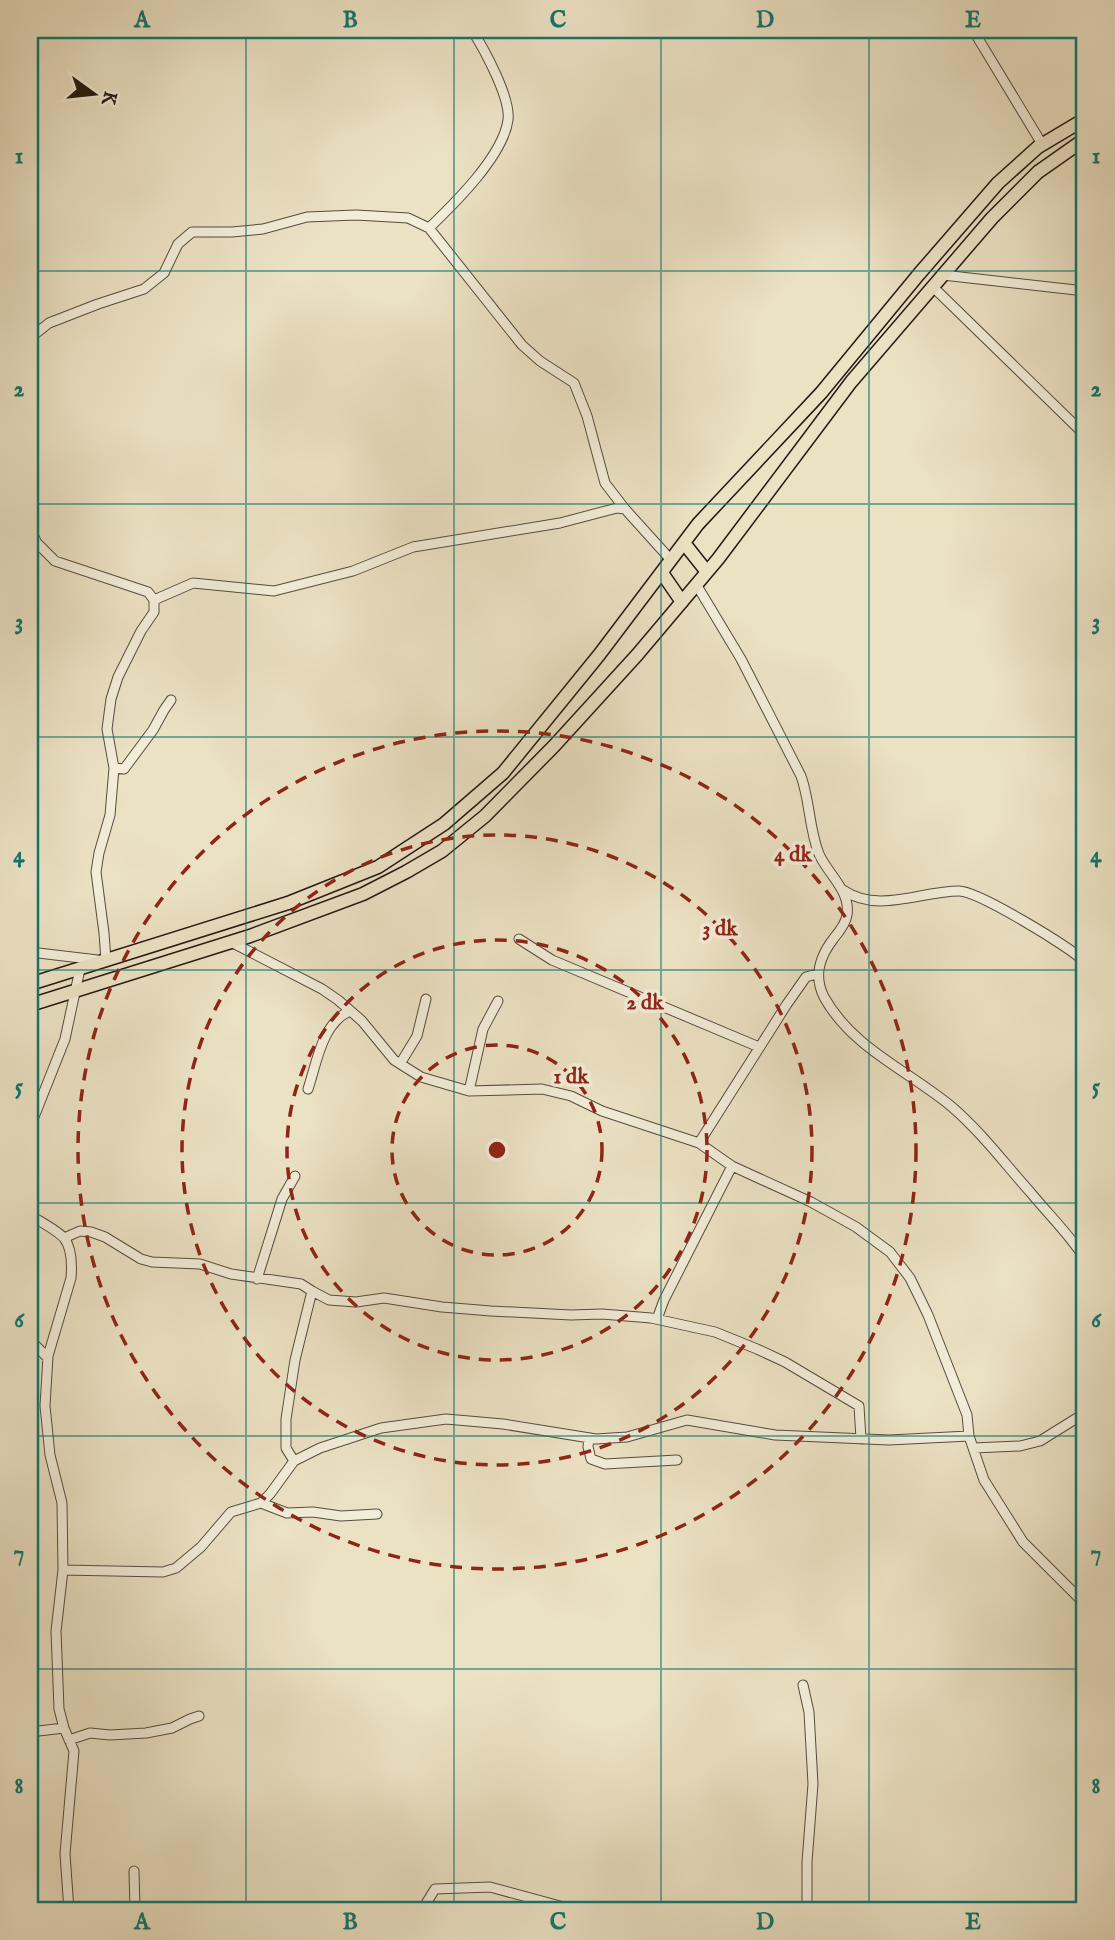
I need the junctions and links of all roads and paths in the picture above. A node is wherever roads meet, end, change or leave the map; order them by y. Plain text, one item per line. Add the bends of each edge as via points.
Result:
1 (472, 30) edge
2 (972, 30) edge
3 (1085, 119) edge
4 (1085, 139) edge
5 (1042, 144) junction
6 (429, 228) junction
7 (943, 275) junction
8 (933, 287) junction
9 (1085, 291) edge
10 (30, 338) edge
11 (1085, 435) edge
12 (625, 509) junction
13 (30, 529) edge
14 (684, 543) junction
15 (671, 560) junction
16 (707, 572) junction
17 (662, 573) junction
18 (696, 584) junction
19 (154, 600) junction
20 (682, 602) junction
21 (172, 700) dead end
22 (114, 768) junction
23 (841, 889) junction
24 (519, 939) dead end
25 (231, 942) junction
26 (30, 952) edge
27 (106, 961) junction
28 (1085, 962) edge
29 (80, 969) junction
30 (817, 974) junction
31 (30, 984) edge
32 (76, 990) junction
33 (426, 999) dead end
34 (498, 1001) dead end
35 (30, 1005) edge
36 (350, 1011) junction
37 (759, 1047) junction
38 (400, 1064) junction
39 (307, 1089) dead end
40 (469, 1091) junction
41 (30, 1127) edge
42 (699, 1143) junction
43 (732, 1166) junction
44 (295, 1176) dead end
45 (30, 1215) edge
46 (64, 1238) junction
47 (1085, 1259) edge
48 (257, 1279) junction
49 (312, 1291) junction
50 (657, 1319) junction
51 (30, 1340) edge
52 (48, 1358) junction
53 (1085, 1413) edge
54 (970, 1436) junction
55 (589, 1438) junction
56 (861, 1439) junction
57 (974, 1448) junction
58 (677, 1460) dead end
59 (294, 1461) junction
60 (261, 1503) junction
61 (377, 1514) dead end
62 (63, 1570) junction
63 (1085, 1604) edge
64 (803, 1685) dead end
65 (199, 1716) dead end
66 (64, 1728) junction
67 (30, 1732) edge
68 (69, 1740) junction
69 (134, 1871) dead end
70 (571, 1909) edge
71 (69, 1910) edge
72 (135, 1910) edge
73 (422, 1910) edge
74 (807, 1910) edge

1 - 6 street via 504,96 508,119 499,144 469,189
2 - 5 street
3 - 5 main road
4 - 7 main road via 1038,172
5 - 14 main road via 998,183 821,393
6 - 10 street via 408,218 356,215 307,216 263,229 192,232 178,244 164,273 144,289 49,323
6 - 12 street via 522,345 574,383 605,483
7 - 8 main road
7 - 9 street
8 - 11 street
8 - 16 main road via 851,382
12 - 15 street
12 - 19 street via 413,547 353,571 274,591 192,583
13 - 19 street via 55,561 148,592
14 - 15 main road
14 - 16 main road
15 - 17 main road
16 - 18 main road
17 - 20 main road
17 - 27 main road via 503,773 444,824 377,867 314,893
18 - 20 main road
18 - 23 street via 802,776 816,847
19 - 22 street via 154,612 111,699 107,729
20 - 25 main road via 554,746 485,816 442,851 363,894
21 - 22 street via 124,769
22 - 27 street via 110,815 96,872
23 - 28 street via 851,896 886,901 961,891 1057,940
23 - 30 street via 847,915 821,958
24 - 37 street via 552,960
25 - 32 main road
25 - 36 street via 322,989
26 - 27 street
27 - 29 main road
29 - 31 main road
29 - 32 street
30 - 37 street via 806,977
30 - 47 street via 823,995 841,1022 986,1139
32 - 35 main road
32 - 41 street via 65,1039
33 - 38 street via 417,1036
34 - 40 street via 483,1029
36 - 38 street
36 - 39 street via 330,1028
37 - 42 street
38 - 40 street via 421,1077
40 - 42 street via 542,1089
42 - 43 street
43 - 50 street
43 - 54 street via 811,1202 890,1252 910,1278 928,1315 967,1415
44 - 48 street via 282,1199
45 - 46 street
46 - 48 street via 91,1232 141,1259 200,1264
46 - 52 street via 71,1278
48 - 49 street via 301,1284
49 - 50 street via 329,1300 384,1298 491,1311
49 - 59 street via 286,1419 286,1448
50 - 56 street via 715,1332 796,1368 859,1406
51 - 52 street
52 - 62 street via 45,1406 50,1455 62,1503
53 - 57 street via 1040,1441
54 - 56 street
54 - 57 street
55 - 56 street via 627,1437 687,1420 775,1435
55 - 58 street via 591,1459 605,1464
55 - 59 street via 446,1419 382,1427
57 - 63 street via 984,1480 1023,1542
59 - 60 street
60 - 61 street via 287,1513
60 - 62 street via 230,1513 176,1568 163,1572
62 - 66 street via 56,1631
64 - 74 street via 813,1784
65 - 68 street via 146,1733 90,1733
66 - 67 street
66 - 68 street
68 - 71 street via 74,1751 65,1854
69 - 72 street
70 - 73 street via 490,1887 435,1889

